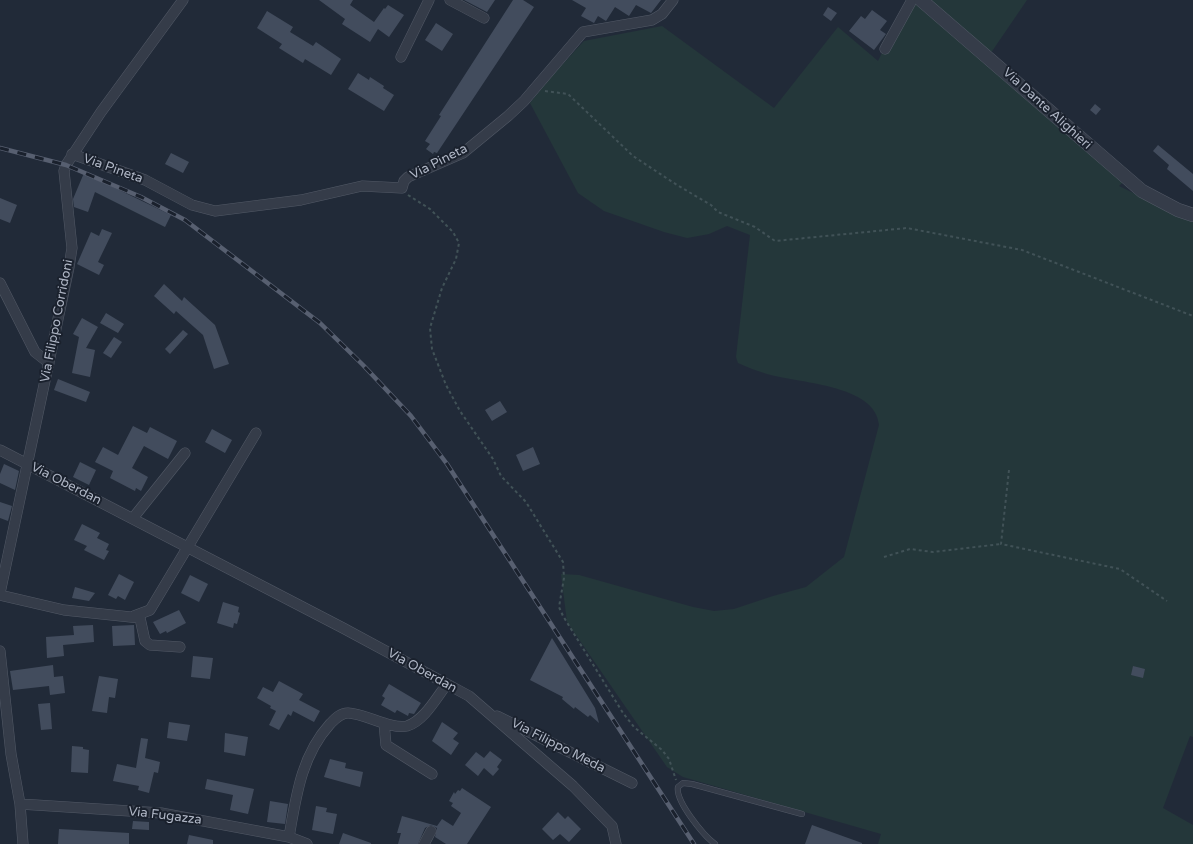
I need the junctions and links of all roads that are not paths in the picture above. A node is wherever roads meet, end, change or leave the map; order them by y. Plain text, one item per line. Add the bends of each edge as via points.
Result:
1 (183, 0) edge
2 (429, 0) edge
3 (450, 0) edge
4 (672, 0) edge
5 (912, 0) edge
6 (921, 0) edge
7 (484, 18) dead end
8 (884, 49) dead end
9 (401, 57) dead end
10 (72, 154) junction
11 (1193, 215) edge
12 (0, 283) edge
13 (49, 363) junction
14 (256, 433) dead end
15 (0, 450) edge
16 (185, 453) dead end
17 (28, 464) junction
18 (133, 518) junction
19 (189, 547) junction
20 (0, 594) edge
21 (134, 616) junction
22 (180, 647) dead end
23 (0, 651) edge
24 (447, 684) junction
25 (483, 708) junction
26 (384, 723) junction
27 (432, 774) dead end
28 (632, 783) dead end
29 (20, 804) junction
30 (802, 814) dead end
31 (431, 831) dead end
32 (290, 837) junction
33 (23, 844) edge
34 (307, 844) edge
35 (424, 844) edge
36 (616, 844) edge
37 (715, 844) edge

1 - 10 street, Via Filippo Corridoni
2 - 9 street
3 - 7 street
4 - 10 street, Via Pineta via 662,14 652,20 583,32 508,116 463,153 408,177 402,188 362,186 302,200 215,211 192,205 145,180
5 - 8 street
6 - 11 street, Via Dante Alighieri via 1142,191
10 - 13 street, Via Filippo Corridoni via 64,171 72,248
12 - 13 street via 35,352
13 - 17 street, Via Filippo Corridoni
14 - 19 street
15 - 17 street, Via Oberdan
16 - 18 street
17 - 18 street, Via Oberdan
17 - 20 street, Via Filippo Corridoni
18 - 19 street, Via Oberdan
19 - 21 street via 150,610
19 - 24 street, Via Oberdan
20 - 21 street via 64,610
21 - 22 street via 140,618 145,641 150,645
23 - 29 street via 11,754
24 - 25 street, Via Oberdan via 469,696
24 - 26 street via 419,720 406,726
25 - 28 street, Via Filippo Meda
25 - 36 street, Via Oberdan via 595,808 612,826
26 - 27 street via 386,745
26 - 32 street via 348,713 338,716 323,732 312,748 299,782
29 - 32 street, Via Fugazza via 161,813
29 - 33 street
30 - 37 lane via 692,784 683,784 678,787 681,801 708,839
31 - 35 street
32 - 34 street, Via Fugazza

